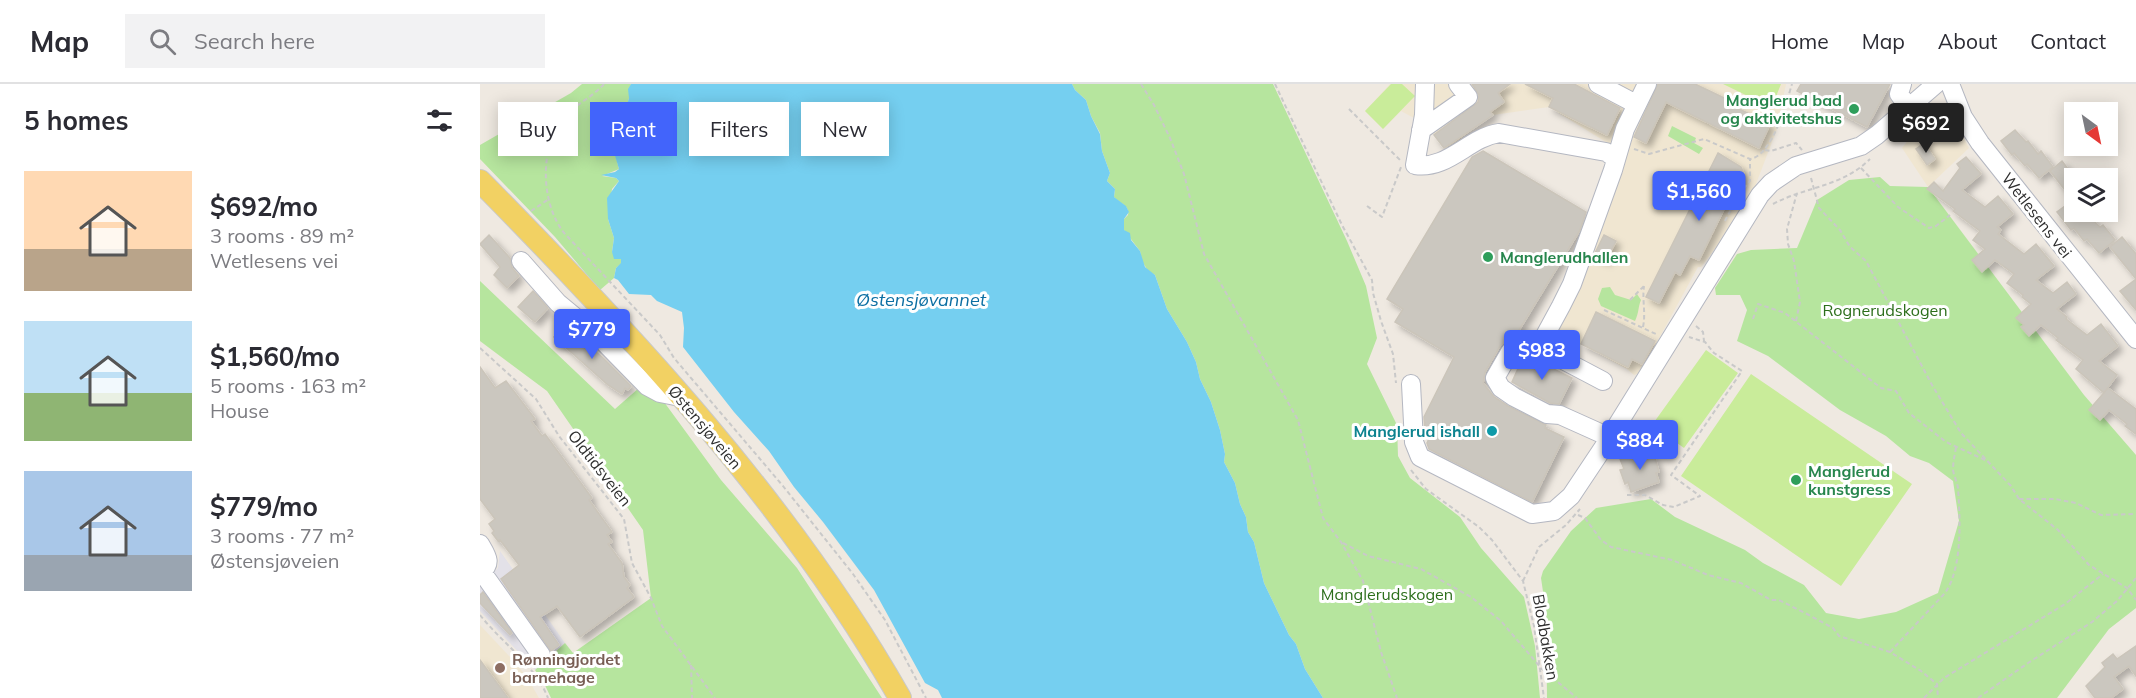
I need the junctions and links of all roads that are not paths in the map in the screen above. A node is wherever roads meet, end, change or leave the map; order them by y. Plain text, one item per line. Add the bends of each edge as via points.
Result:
1 (1425, 84) edge
2 (1458, 84) edge
3 (1598, 84) edge
4 (1647, 84) edge
5 (1902, 84) edge
6 (1936, 84) edge
7 (1950, 84) edge
8 (1636, 104) junction
9 (1909, 108) junction
10 (1421, 130) junction
11 (1618, 151) junction
12 (480, 181) edge
13 (521, 261) dead end
14 (2136, 339) edge
15 (1542, 341) junction
16 (1603, 381) dead end
17 (1411, 384) dead end
18 (680, 397) junction
19 (1609, 437) junction
20 (480, 544) edge
21 (481, 572) edge
22 (542, 654) dead end
23 (900, 698) edge

1 - 10 street
2 - 10 street via 1468,97
3 - 8 street
4 - 8 street
5 - 9 street via 1899,94
6 - 9 street
7 - 14 street, Wetlesens vei via 1963,117 1980,143
8 - 11 street
9 - 19 street via 1861,146 1796,166 1760,195
10 - 11 street via 1408,164 1434,165 1488,135 1499,133
11 - 15 street via 1572,284
12 - 18 main road, Østensjøveien via 589,294
13 - 18 street via 558,303 600,337 647,386
15 - 16 street via 1550,353
15 - 19 street via 1529,349 1510,352 1495,378 1501,388 1546,414 1560,415
17 - 19 street via 1414,442 1420,457 1532,514 1554,511 1571,496
18 - 23 main road, Østensjøveien via 829,584
20 - 21 street via 488,556
21 - 22 street

